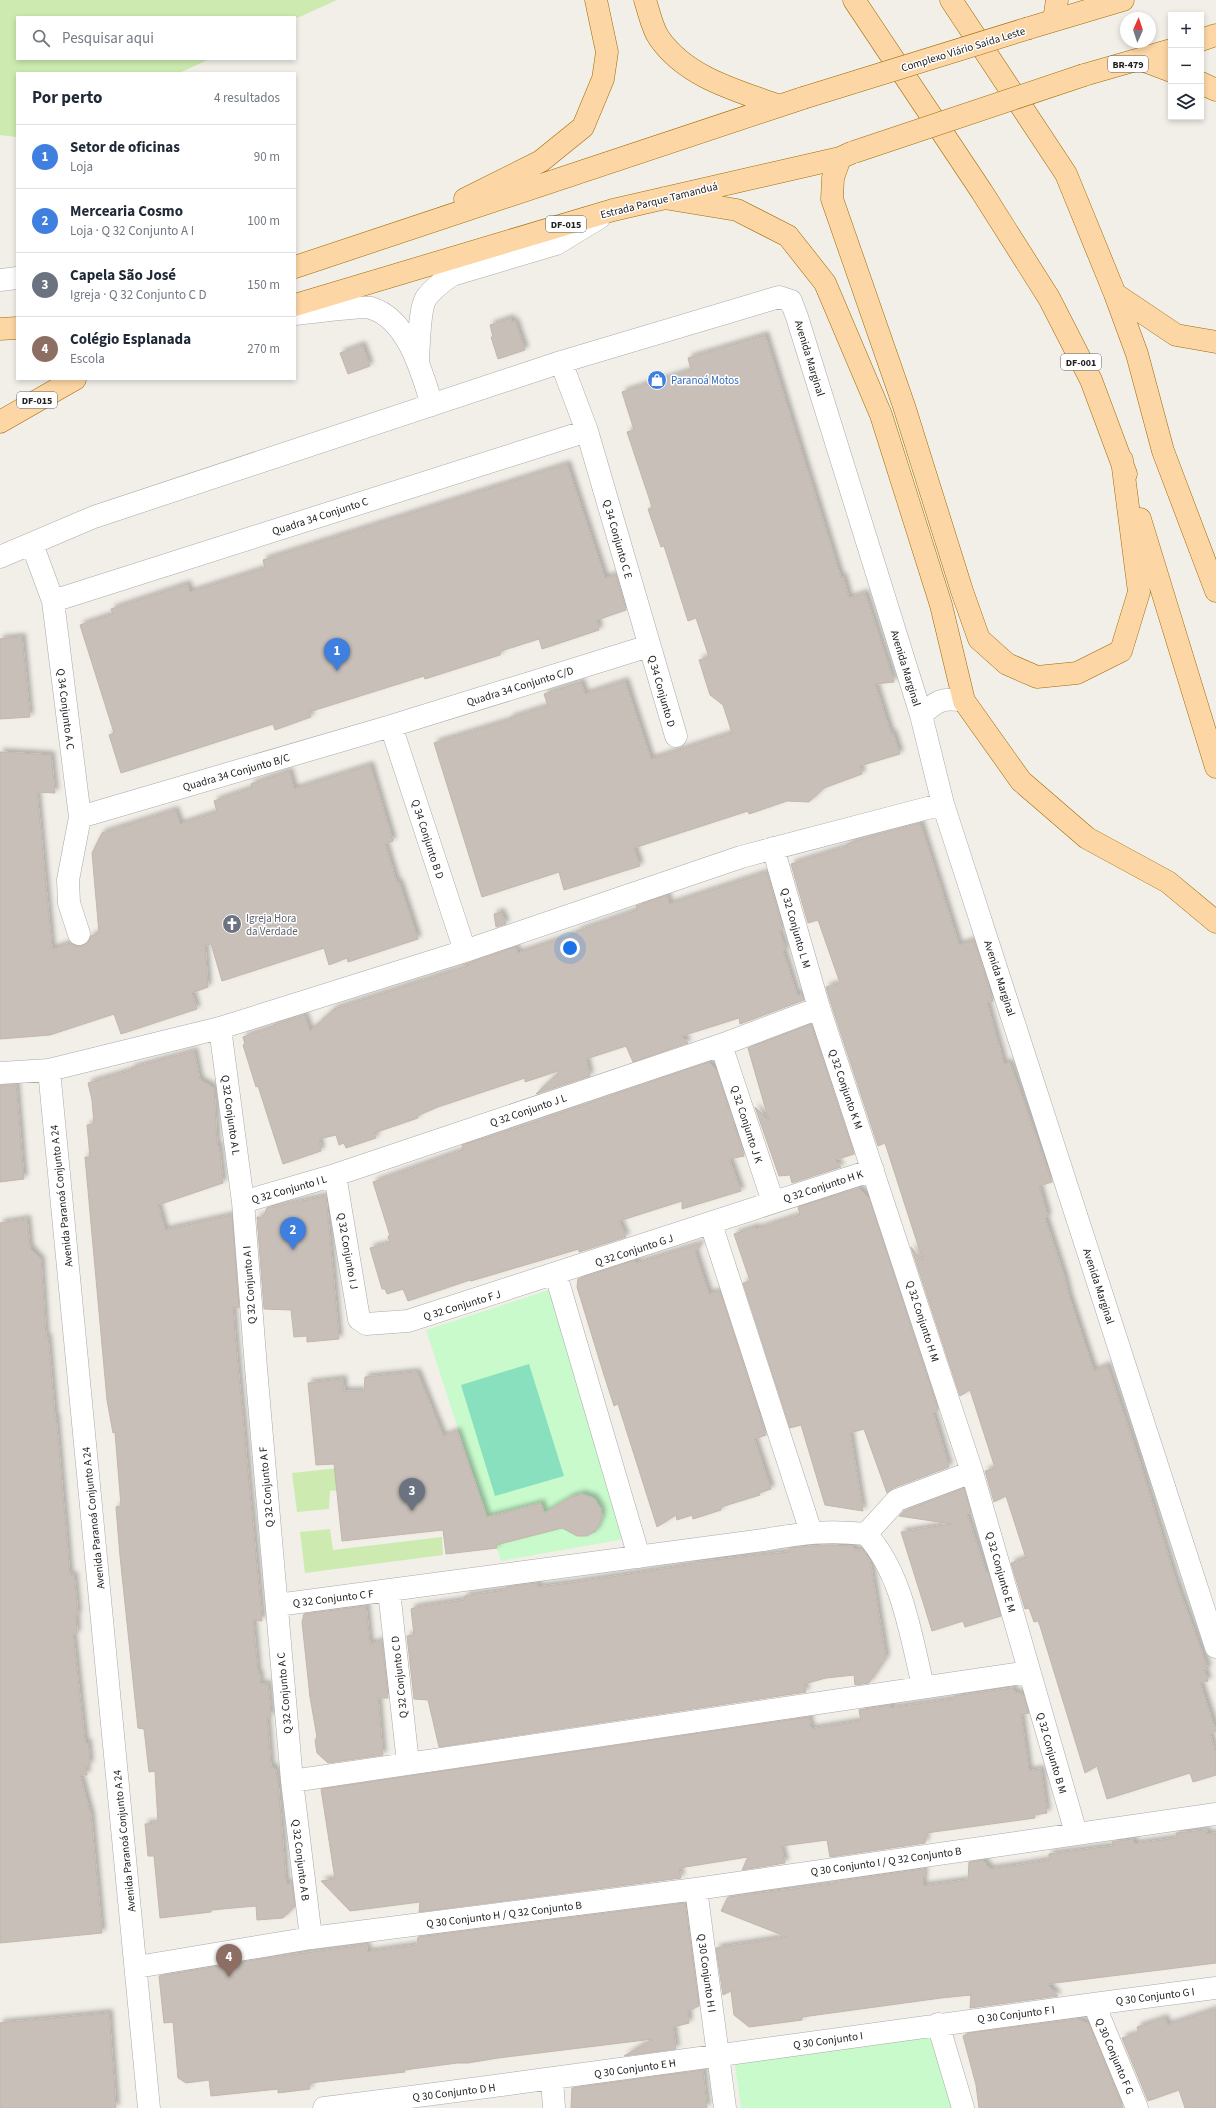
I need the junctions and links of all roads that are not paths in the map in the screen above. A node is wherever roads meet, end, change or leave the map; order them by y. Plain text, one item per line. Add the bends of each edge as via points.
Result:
1 (596, 0) edge
2 (645, 0) edge
3 (854, 0) edge
4 (951, 0) edge
5 (1122, 0) edge
6 (1056, 10) edge
7 (1216, 35) edge
8 (1204, 39) edge
9 (1168, 51) edge
10 (1142, 60) junction
11 (1168, 70) edge
12 (1204, 85) edge
13 (1216, 90) edge
14 (777, 105) junction
15 (847, 155) junction
16 (664, 198) junction
17 (613, 210) junction
18 (394, 235) junction
19 (296, 267) edge
20 (16, 278) edge
21 (0, 280) edge
22 (1115, 294) junction
23 (296, 305) edge
24 (296, 314) edge
25 (16, 328) edge
26 (0, 329) edge
27 (1216, 342) edge
28 (418, 361) junction
29 (561, 362) junction
30 (73, 380) edge
31 (432, 405) junction
32 (0, 422) edge
33 (587, 431) junction
34 (1122, 460) junction
35 (16, 550) edge
36 (1216, 591) edge
37 (53, 601) junction
38 (649, 646) junction
39 (964, 701) junction
40 (921, 714) junction
41 (391, 726) junction
42 (676, 736) dead end
43 (1216, 767) edge
44 (943, 804) junction
45 (80, 817) junction
46 (773, 848) junction
47 (1216, 922) edge
48 (79, 934) dead end
49 (465, 951) junction
50 (819, 1008) junction
51 (220, 1028) junction
52 (721, 1045) junction
53 (49, 1070) junction
54 (0, 1073) edge
55 (873, 1170) junction
56 (335, 1175) junction
57 (243, 1202) junction
58 (773, 1202) junction
59 (711, 1224) junction
60 (556, 1275) junction
61 (366, 1324) joint
62 (256, 1368) joint
63 (972, 1472) junction
64 (811, 1532) junction
65 (866, 1534) junction
66 (639, 1557) junction
67 (389, 1591) junction
68 (277, 1605) junction
69 (1216, 1647) edge
70 (1029, 1672) junction
71 (923, 1686) junction
72 (408, 1763) junction
73 (292, 1781) junction
74 (1216, 1814) edge
75 (1076, 1834) junction
76 (696, 1889) junction
77 (311, 1938) junction
78 (137, 1967) junction
79 (1216, 1988) edge
80 (1094, 2004) junction
81 (938, 2024) junction
82 (718, 2056) junction
83 (552, 2079) junction
84 (356, 2106) edge
85 (149, 2108) edge
86 (324, 2108) edge
87 (554, 2108) edge
88 (725, 2108) edge
89 (963, 2108) edge
90 (1137, 2108) edge

1 - 18 main road via 607,52 603,79 583,127 541,162
2 - 14 main road via 658,37 682,64 718,84
3 - 34 main road, DF-001 via 1049,298 1091,380
4 - 22 main road via 1066,174
5 - 6 main road, Complexo Viário Saída Leste
6 - 14 main road, Complexo Viário Saída Leste, bridge via 1029,28
7 - 8 main road
9 - 10 main road, BR-479
10 - 11 main road
10 - 15 main road, BR-479, bridge via 1084,75
12 - 13 main road
14 - 18 main road
15 - 16 main road, Estrada Parque Tamanduá / DF-015
15 - 34 main road via 832,178 832,199 904,406 979,639 1007,664 1037,677 1077,673 1121,651 1139,592
16 - 17 main road, Estrada Parque Tamanduá / DF-015
16 - 39 main road via 737,210 788,236 825,283 881,415 941,605
17 - 23 main road, Estrada Parque Tamanduá / DF-015
17 - 28 street via 556,244 452,275 441,283 426,299 420,324
18 - 19 main road
20 - 21 street
22 - 27 main road via 1176,335
22 - 36 main road via 1137,354 1163,451
24 - 28 street via 370,307 387,316 400,330
25 - 26 main road
28 - 31 street
29 - 31 street
29 - 33 street, Q 34 Conjunto C E
29 - 40 street, Avenida Marginal via 779,297 786,298 793,305
30 - 32 main road, DF-015
31 - 35 street via 94,517
33 - 37 street, Quadra 34 Conjunto C
33 - 38 street, Q 34 Conjunto C E
34 - 43 main road, DF-001
35 - 37 street, Q 34 Conjunto A C
37 - 45 street, Q 34 Conjunto A C
38 - 41 street, Quadra 34 Conjunto C/D
38 - 42 street, Q 34 Conjunto D
39 - 40 street via 948,698 935,703
39 - 47 main road via 1021,781 1087,838 1168,882
40 - 44 street, Avenida Marginal
41 - 45 street, Quadra 34 Conjunto B/C
41 - 49 street, Q 34 Conjunto B D
44 - 46 street
44 - 69 street, Avenida Marginal
45 - 48 street, Q 34 Conjunto A C via 68,880 69,903
46 - 49 street
46 - 50 street, Q 32 Conjunto L M
49 - 51 street
50 - 52 street, Q 32 Conjunto J L
50 - 55 street, Q 32 Conjunto K M
51 - 53 street
51 - 57 street, Q 32 Conjunto A L
52 - 56 street, Q 32 Conjunto J L
52 - 58 street, Q 32 Conjunto J K
53 - 54 street
53 - 78 street, Avenida Paranoá Conjunto A 24
55 - 58 street, Q 32 Conjunto H K
55 - 63 street, Q 32 Conjunto H M
56 - 57 street, Q 32 Conjunto I L
56 - 61 street, Q 32 Conjunto I J via 360,1319
57 - 62 street, Q 32 Conjunto A I
58 - 59 street, Q 32 Conjunto H K
59 - 60 street, Q 32 Conjunto G J
59 - 64 street
60 - 61 street, Q 32 Conjunto F J via 408,1321
60 - 66 street
62 - 68 street, Q 32 Conjunto A F
63 - 65 street via 898,1500
63 - 70 street, Q 32 Conjunto E M
64 - 65 street, Q 32 Conjunto C F
64 - 66 street, Q 32 Conjunto C F
65 - 71 street via 874,1542 899,1590
66 - 67 street, Q 32 Conjunto C F
67 - 68 street, Q 32 Conjunto C F
67 - 72 street, Q 32 Conjunto C D
68 - 73 street, Q 32 Conjunto A C
70 - 71 street
70 - 75 street, Q 32 Conjunto B M
71 - 72 street
72 - 73 street
73 - 77 street, Q 32 Conjunto A B
74 - 75 street, Q 30 Conjunto I / Q 32 Conjunto B
75 - 76 street, Q 30 Conjunto I / Q 32 Conjunto B
76 - 77 street, Q 30 Conjunto H / Q 32 Conjunto B
76 - 82 street, Q 30 Conjunto H I
77 - 78 street, Q 30 Conjunto H / Q 32 Conjunto B
78 - 85 street, Avenida Paranoá Conjunto A 24
79 - 80 street, Q 30 Conjunto G I
80 - 81 street, Q 30 Conjunto F I
80 - 90 street, Q 30 Conjunto F G
81 - 82 street, Q 30 Conjunto I
81 - 89 street
82 - 83 street, Q 30 Conjunto E H
82 - 88 street, Q 30 Conjunto H I
83 - 84 street, Q 30 Conjunto D H
83 - 87 street
84 - 86 street, Q 30 Conjunto D H

